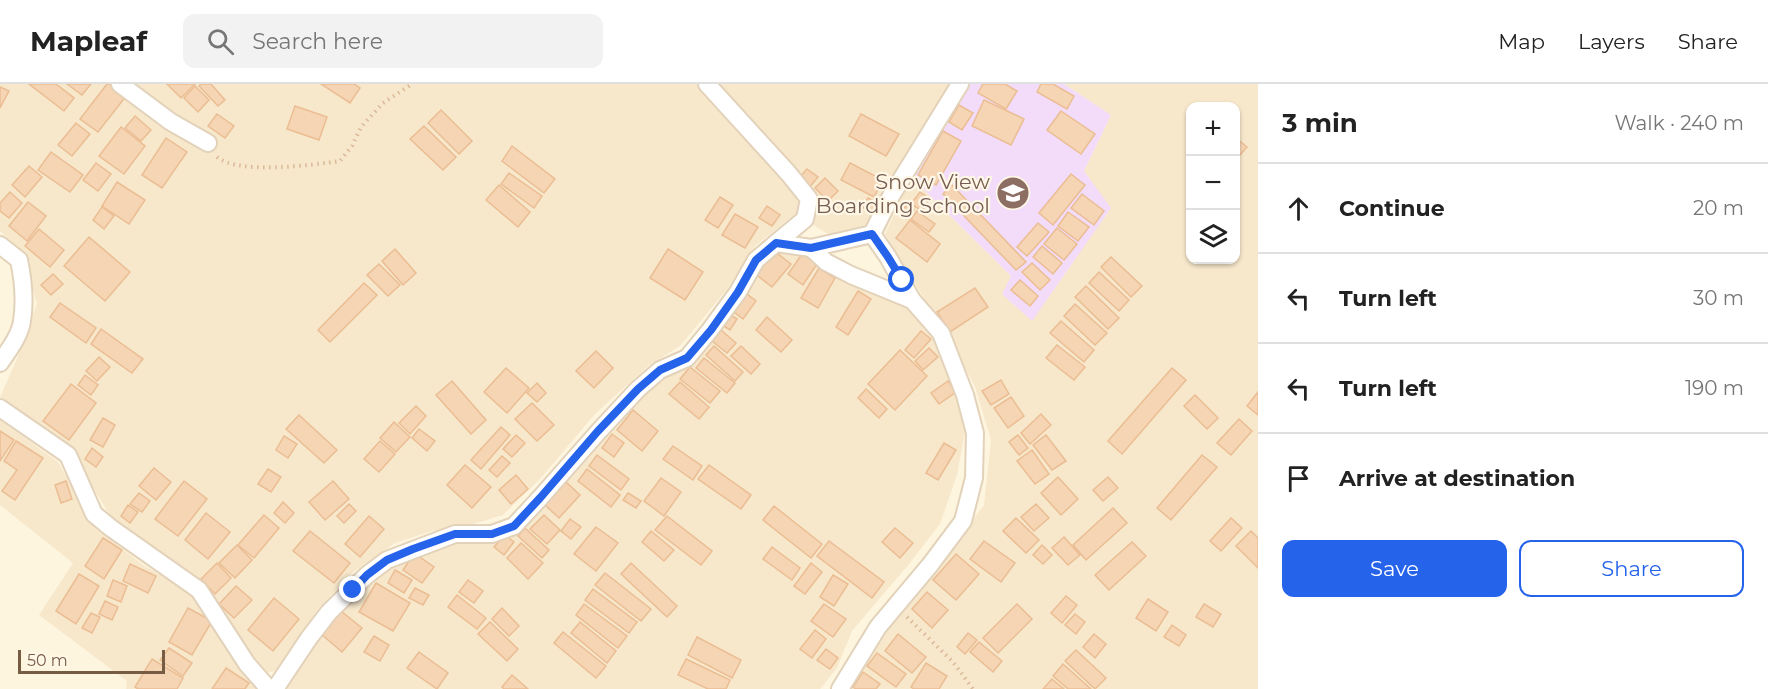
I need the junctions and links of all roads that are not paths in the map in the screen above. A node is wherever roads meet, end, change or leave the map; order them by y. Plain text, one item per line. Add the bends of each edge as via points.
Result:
1 (120, 84) edge
2 (707, 84) edge
3 (960, 84) edge
4 (208, 143) road end
5 (872, 234) junction
6 (776, 243) junction
7 (0, 245) edge
8 (811, 248) junction
9 (912, 300) junction
10 (0, 363) edge
11 (0, 408) edge
12 (269, 689) edge
13 (275, 689) edge
14 (840, 689) edge

1 - 4 street via 171,122
2 - 6 street via 808,199 805,219
3 - 5 street
5 - 8 street
5 - 9 street
6 - 8 street
6 - 13 street via 756,260 738,292 687,358 660,370 638,389 514,526 492,534 455,534 387,560 329,612
7 - 10 street via 20,260 23,279 22,323
8 - 9 street via 826,262 851,275
9 - 14 street via 941,333 965,395 975,433 974,478 963,521 878,627
11 - 12 street via 68,455 94,514 200,590 246,664

